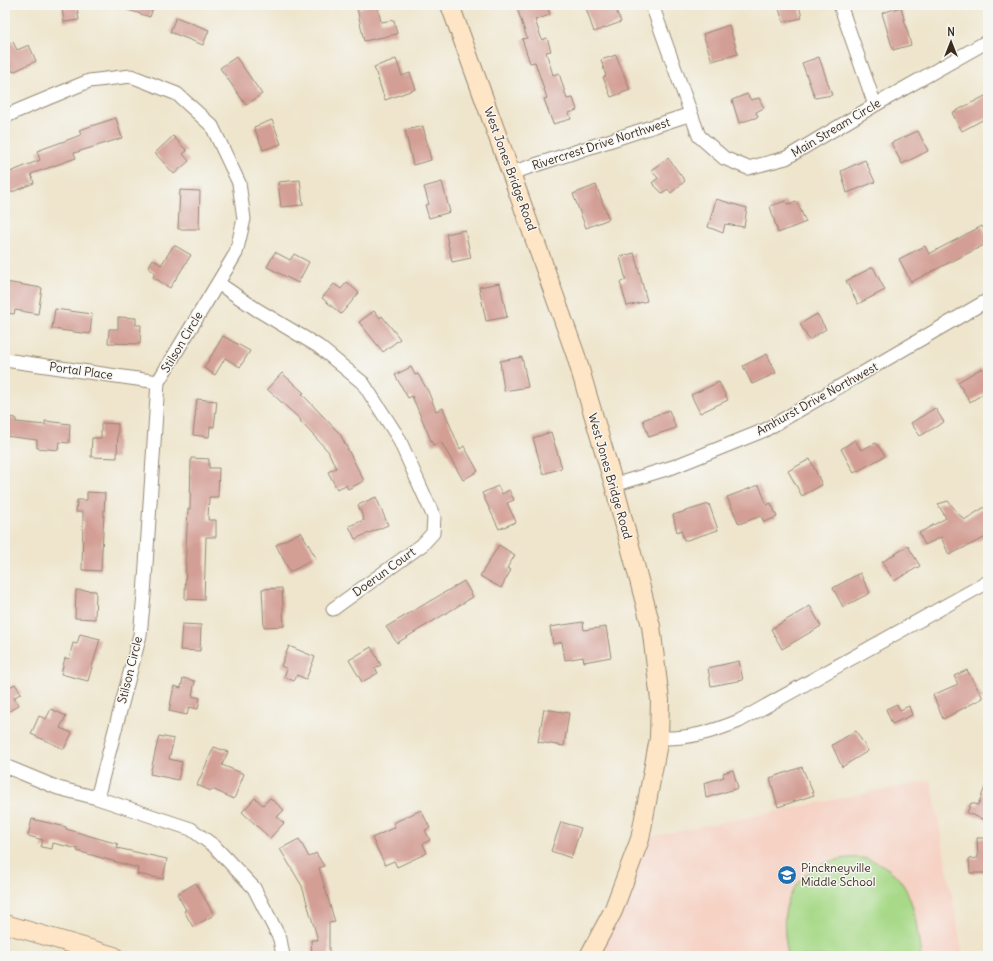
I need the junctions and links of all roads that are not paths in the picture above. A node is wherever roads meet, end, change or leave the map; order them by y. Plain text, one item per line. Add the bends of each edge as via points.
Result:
1 (450, 5) edge
2 (652, 5) edge
3 (840, 5) edge
4 (988, 41) edge
5 (875, 105) junction
6 (691, 114) junction
7 (5, 117) edge
8 (512, 173) junction
9 (218, 283) junction
10 (988, 300) edge
11 (5, 360) edge
12 (158, 382) junction
13 (614, 485) junction
14 (988, 582) edge
15 (332, 609) dead end
16 (659, 738) junction
17 (5, 766) edge
18 (97, 798) junction
19 (5, 924) edge
20 (114, 956) edge
21 (283, 956) edge
22 (589, 956) edge

1 - 8 street, West Jones Bridge Road
2 - 6 street, Main Stream Circle
3 - 5 street
4 - 5 street, Main Stream Circle
5 - 6 street, Main Stream Circle via 786,158 748,168 724,158 700,136
6 - 8 street, Rivercrest Drive Northwest
7 - 9 street, Stilson Circle via 89,81 131,76 177,94 212,126 239,183 244,219 236,253
8 - 13 street, West Jones Bridge Road via 576,356
9 - 12 street, Stilson Circle
9 - 15 street, Doerun Court via 318,346 363,383 398,437 434,517 433,533 416,549
10 - 13 street, Amhurst Drive Northwest via 766,430 673,467
11 - 12 street, Portal Place
12 - 18 street, Stilson Circle via 140,636
13 - 16 street, West Jones Bridge Road via 651,626 660,700
14 - 16 street via 739,721 712,732
16 - 22 street, West Jones Bridge Road via 640,839 612,911
17 - 18 street via 58,788
18 - 21 street via 191,829 214,846 254,888 280,939
19 - 20 street

